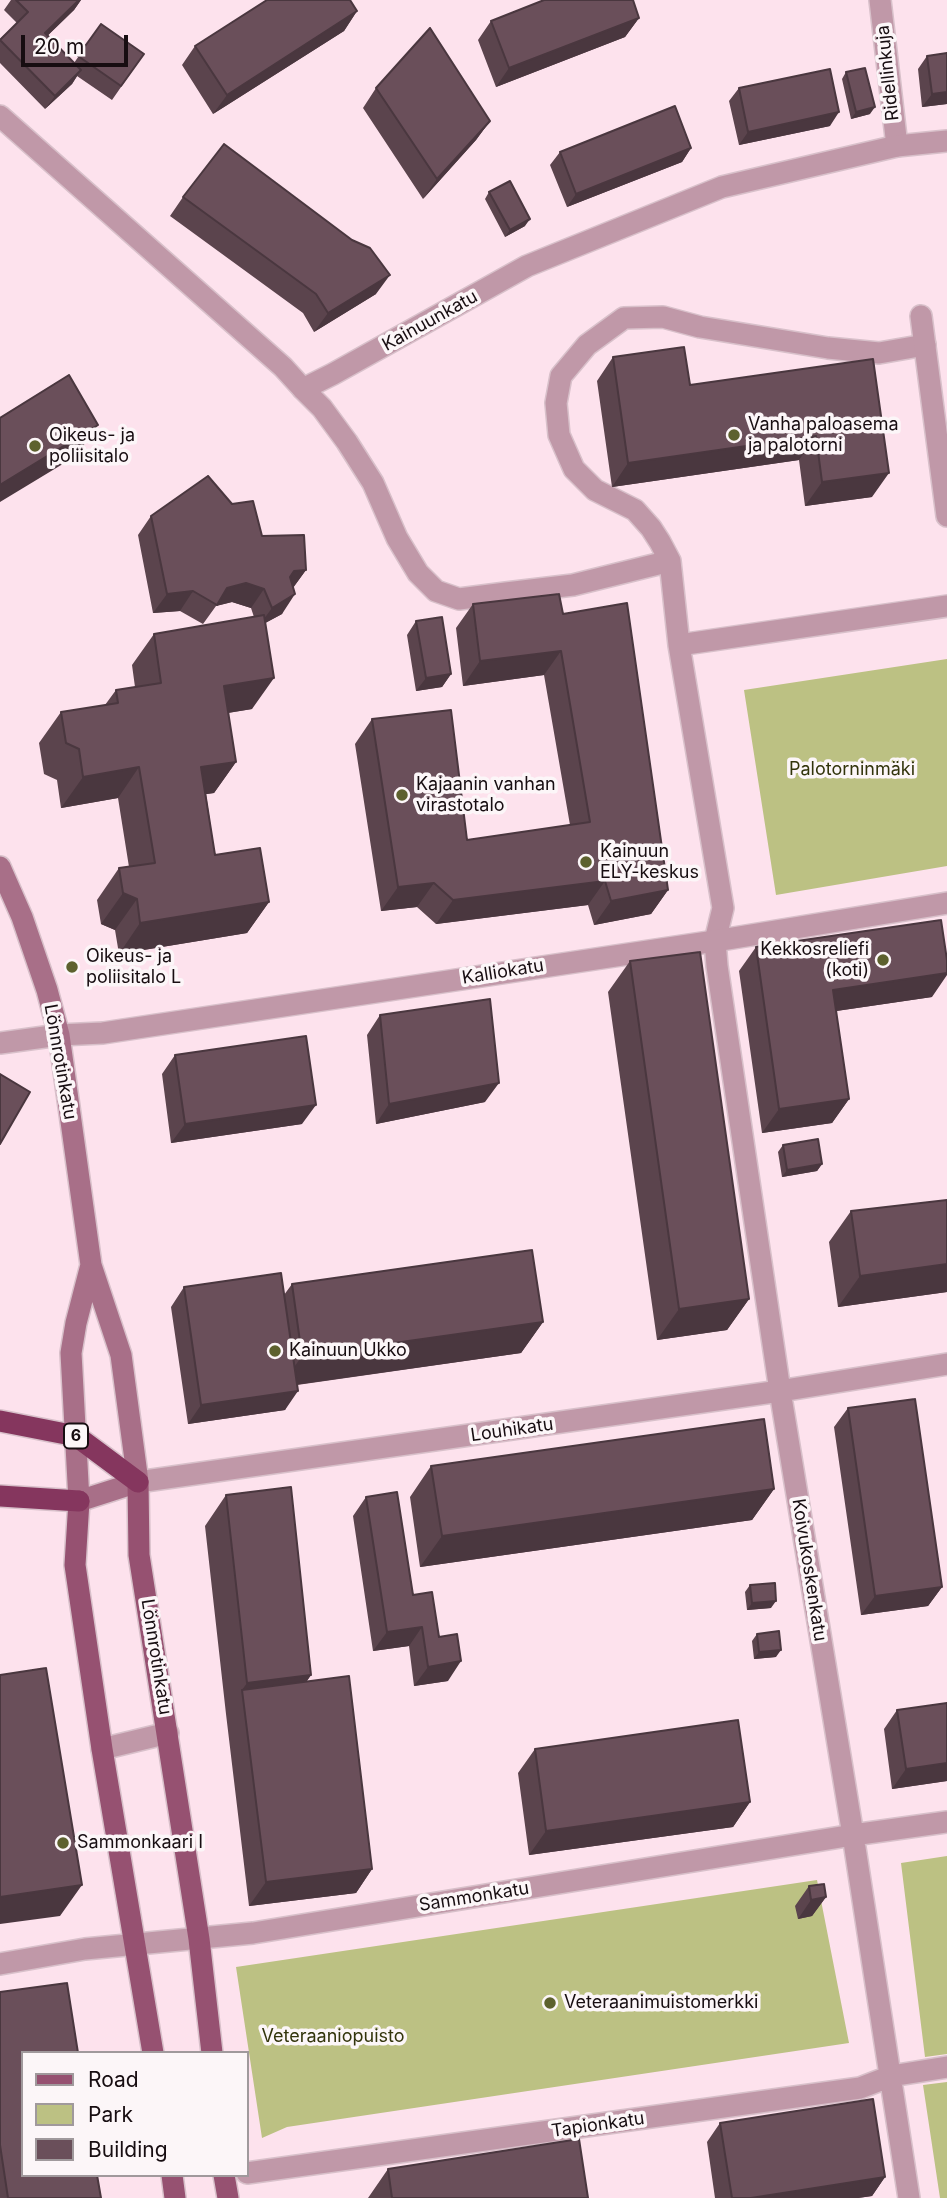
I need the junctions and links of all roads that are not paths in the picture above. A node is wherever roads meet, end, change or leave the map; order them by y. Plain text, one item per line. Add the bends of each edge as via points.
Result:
1 (880, 0) edge
2 (0, 116) edge
3 (947, 141) edge
4 (897, 146) junction
5 (921, 316) dead end
6 (925, 345) junction
7 (303, 389) junction
8 (947, 516) edge
9 (670, 561) junction
10 (947, 606) edge
11 (680, 645) junction
12 (0, 867) edge
13 (947, 903) edge
14 (715, 941) junction
15 (59, 1035) junction
16 (0, 1043) edge
17 (91, 1265) junction
18 (947, 1364) edge
19 (780, 1391) junction
20 (0, 1421) edge
21 (76, 1436) junction
22 (138, 1482) junction
23 (0, 1496) edge
24 (79, 1501) junction
25 (168, 1733) junction
26 (102, 1749) junction
27 (947, 1822) edge
28 (853, 1835) junction
29 (199, 1939) junction
30 (135, 1944) junction
31 (0, 1964) edge
32 (153, 2051) edge
33 (212, 2051) edge
34 (947, 2067) edge
35 (891, 2076) junction
36 (248, 2173) edge
37 (172, 2177) edge
38 (227, 2177) edge
39 (175, 2198) edge
40 (228, 2198) edge
41 (909, 2198) edge

1 - 4 street, Ridellinkuja
2 - 7 street
3 - 4 street, Kainuunkatu
4 - 7 street, Kainuunkatu via 722,187 539,261
5 - 6 street
6 - 8 street
6 - 9 street via 879,353 828,348 663,317 624,318 587,345 561,376 556,403 559,435 574,469 595,490 635,510
7 - 9 street via 322,408 373,483 397,538 418,573 436,591 459,599 573,585
9 - 11 street, Koivukoskenkatu
10 - 11 street
11 - 14 street, Koivukoskenkatu via 723,908
12 - 15 street, Lönnrotinkatu via 22,917
13 - 14 street, Kalliokatu
14 - 15 street, Kalliokatu via 103,1033
14 - 19 street, Koivukoskenkatu
15 - 16 street, Kalliokatu
15 - 17 street, Lönnrotinkatu
17 - 21 street, Lönnrotinkatu via 71,1353
17 - 22 street, Lönnrotinkatu via 121,1355
18 - 19 street, Louhikatu
19 - 22 street, Louhikatu
19 - 28 street, Koivukoskenkatu
20 - 21 highway, 6
21 - 22 highway, 6
21 - 24 street, Lönnrotinkatu
22 - 24 street, Louhikatu
22 - 25 main road, Lönnrotinkatu via 139,1555
23 - 24 highway
24 - 26 main road, Lönnrotinkatu via 75,1565
25 - 26 street
25 - 29 main road, Lönnrotinkatu
26 - 30 main road, Lönnrotinkatu
27 - 28 street, Sammonkatu
28 - 29 street, Sammonkatu
28 - 35 street, Koivukoskenkatu
29 - 30 street, Sammonkatu
29 - 33 main road, Lönnrotinkatu
30 - 31 street, Sammonkatu
30 - 32 main road, Lönnrotinkatu
34 - 35 street, Tapionkatu
35 - 36 street, Tapionkatu via 860,2088
35 - 41 street, Koivukoskenkatu
37 - 39 main road
38 - 40 main road

